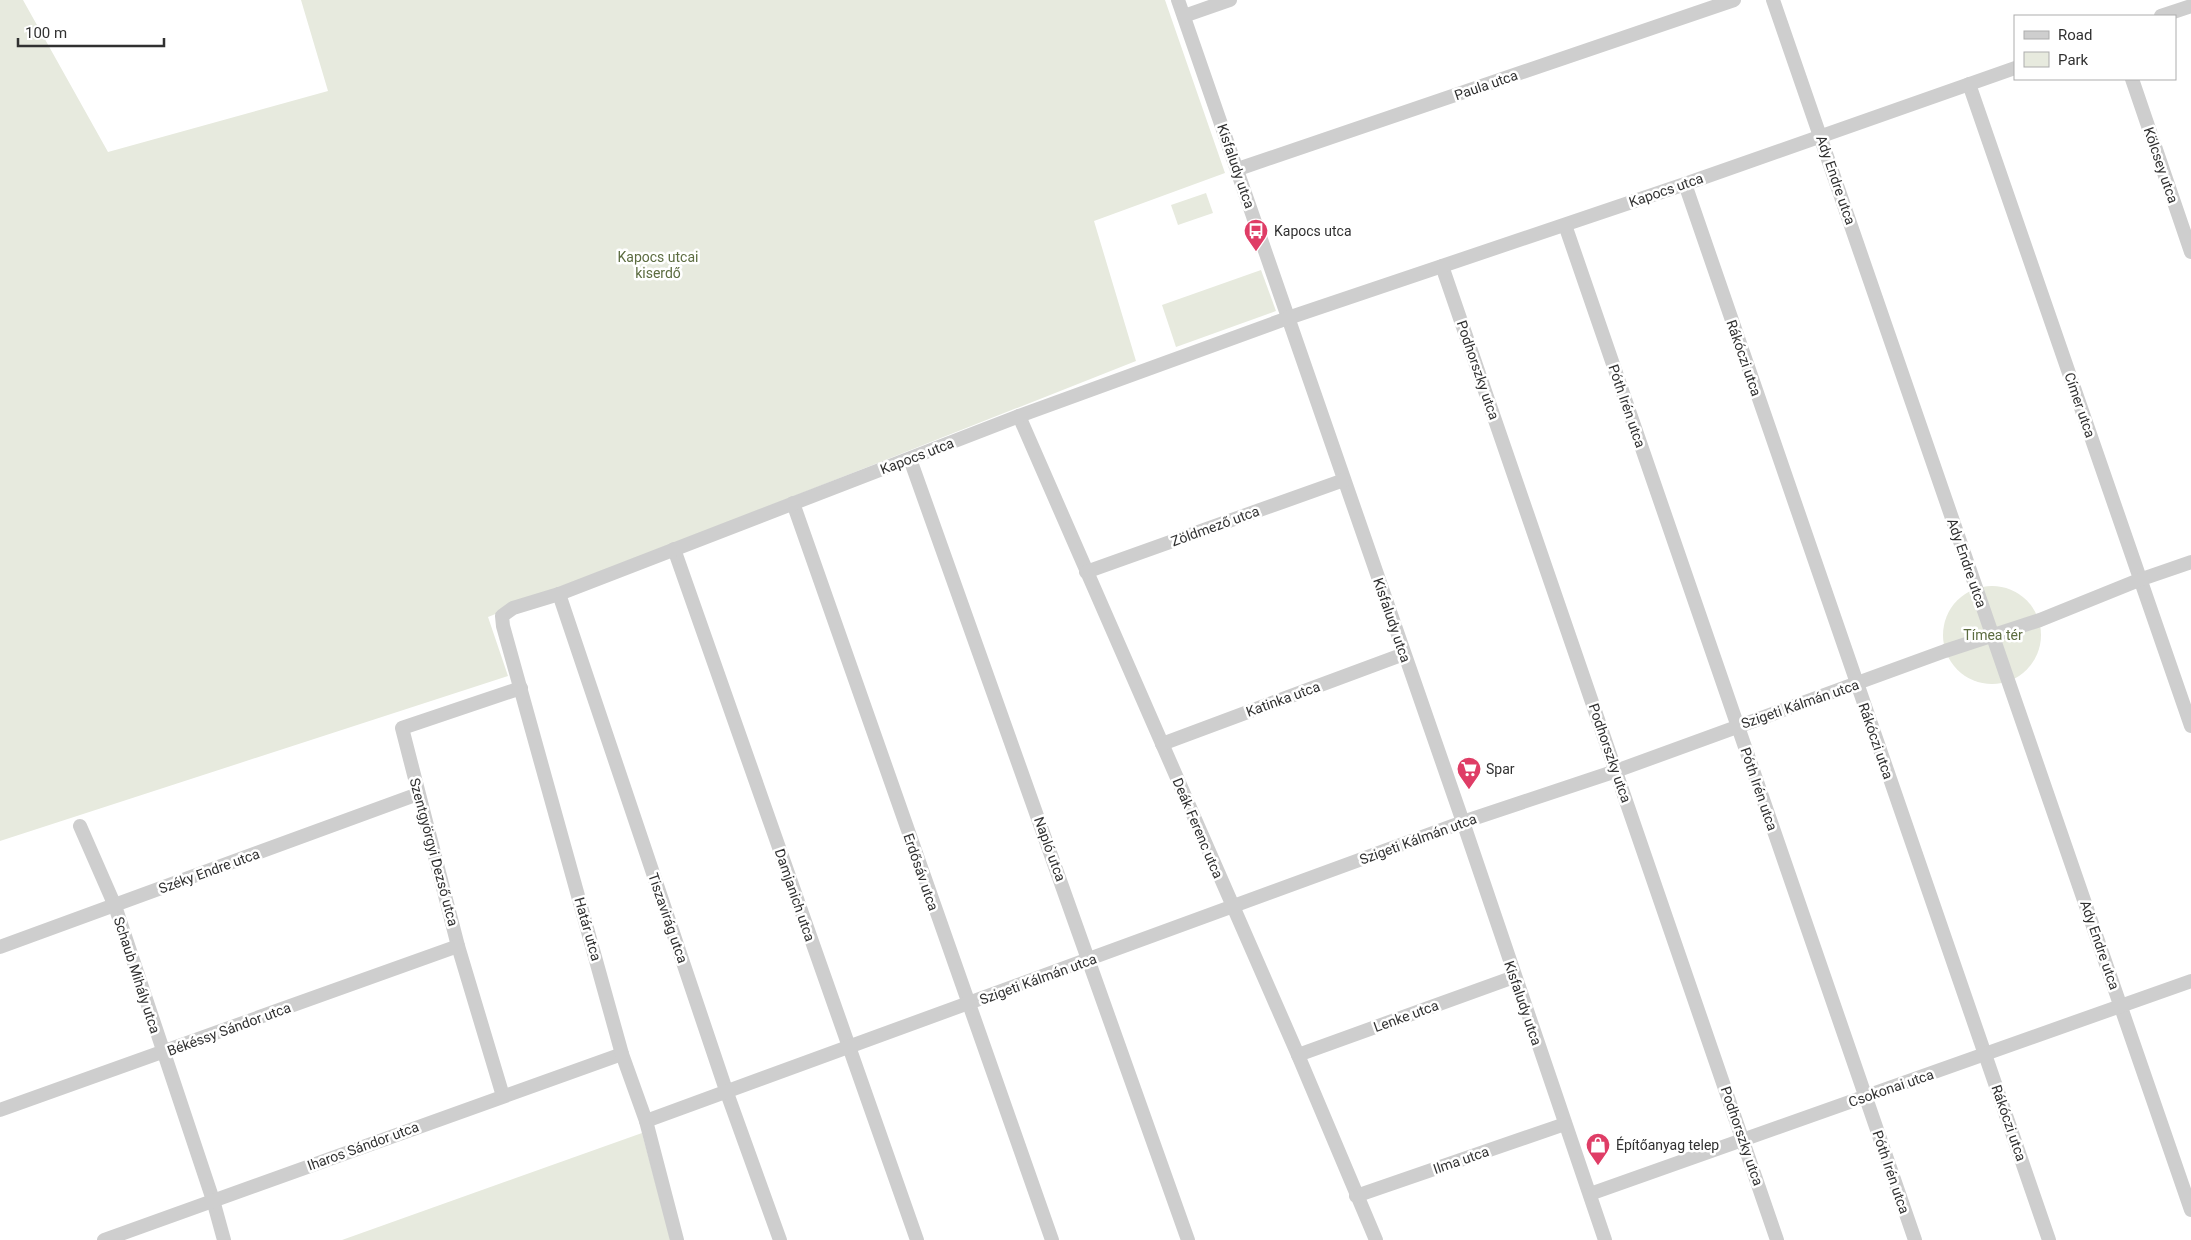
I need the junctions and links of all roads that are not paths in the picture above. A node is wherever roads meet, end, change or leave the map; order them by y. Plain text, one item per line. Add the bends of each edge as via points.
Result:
1 (1178, 0) edge
2 (1230, 0) edge
3 (1734, 0) edge
4 (1773, 0) edge
5 (2191, 6) edge
6 (2164, 15) edge
7 (1184, 16) junction
8 (2014, 68) edge
9 (2132, 80) edge
10 (1969, 84) junction
11 (1821, 136) junction
12 (1238, 169) junction
13 (1684, 184) junction
14 (1565, 225) junction
15 (2191, 252) edge
16 (1442, 266) junction
17 (1288, 318) junction
18 (1019, 416) junction
19 (910, 459) junction
20 (1344, 480) junction
21 (793, 502) junction
22 (674, 549) junction
23 (2191, 562) edge
24 (1086, 572) junction
25 (2139, 580) junction
26 (559, 594) junction
27 (502, 616) joint
28 (1993, 636) junction
29 (1404, 654) junction
30 (1856, 684) junction
31 (521, 688) junction
32 (1737, 726) junction
33 (2191, 726) edge
34 (1162, 744) junction
35 (1616, 771) junction
36 (418, 794) junction
37 (1463, 822) junction
38 (80, 826) dead end
39 (114, 906) junction
40 (1233, 908) junction
41 (458, 946) junction
42 (0, 947) edge
43 (1090, 960) junction
44 (1514, 978) junction
45 (2191, 981) edge
46 (968, 1005) junction
47 (2121, 1007) junction
48 (848, 1047) junction
49 (163, 1054) junction
50 (622, 1054) junction
51 (1298, 1055) junction
52 (1986, 1055) junction
53 (727, 1093) junction
54 (504, 1096) junction
55 (1865, 1096) junction
56 (0, 1110) edge
57 (646, 1121) junction
58 (1566, 1124) junction
59 (1743, 1140) junction
60 (1590, 1194) junction
61 (1356, 1196) junction
62 (213, 1200) junction
63 (2191, 1210) edge
64 (104, 1240) edge
65 (224, 1240) edge
66 (677, 1240) edge
67 (780, 1240) edge
68 (917, 1240) edge
69 (1052, 1240) edge
70 (1188, 1240) edge
71 (1376, 1240) edge
72 (1605, 1240) edge
73 (1778, 1240) edge
74 (1915, 1240) edge
75 (2050, 1240) edge

1 - 7 street, Kisfaludy utca
2 - 7 street
3 - 12 street, Paula utca
4 - 11 street, Ady Endre utca
5 - 6 street
7 - 12 street, Kisfaludy utca
8 - 10 street, Kapocs utca
9 - 15 street, Kölcsey utca
10 - 11 street, Kapocs utca
10 - 25 street, Címer utca
11 - 13 street, Kapocs utca
11 - 28 street, Ady Endre utca
12 - 17 street, Kisfaludy utca
13 - 14 street, Kapocs utca
13 - 30 street, Rákóczi utca
14 - 16 street, Kapocs utca
14 - 32 street, Póth Irén utca
16 - 17 street, Kapocs utca
16 - 35 street, Podhorszky utca
17 - 18 street, Kapocs utca
17 - 20 street, Kisfaludy utca
18 - 19 street, Kapocs utca
18 - 24 street, Deák Ferenc utca
19 - 21 street, Kapocs utca
19 - 43 street, Napló utca
20 - 24 street, Zöldmező utca
20 - 29 street, Kisfaludy utca
21 - 22 street, Kapocs utca
21 - 46 street, Erdősáv utca
22 - 26 street, Kapocs utca
22 - 48 street, Damjanich utca
23 - 25 street, Szigeti Kálmán utca
24 - 34 street, Deák Ferenc utca
25 - 28 street, Szigeti Kálmán utca
25 - 33 street, Címer utca
26 - 27 street, Kapocs utca via 513,608
26 - 53 street, Tiszavirág utca
27 - 31 street, Határ utca
28 - 30 street, Szigeti Kálmán utca
28 - 47 street, Ady Endre utca
29 - 34 street, Katinka utca
29 - 37 street, Kisfaludy utca
30 - 32 street, Szigeti Kálmán utca
30 - 52 street, Rákóczi utca
31 - 36 street, Szentgyörgyi Dezső utca via 402,728
31 - 50 street, Határ utca
32 - 35 street, Szigeti Kálmán utca
32 - 55 street, Póth Irén utca
34 - 40 street, Deák Ferenc utca
35 - 37 street, Szigeti Kálmán utca
35 - 59 street, Podhorszky utca
36 - 39 street, Széky Endre utca
36 - 41 street, Szentgyörgyi Dezső utca
37 - 40 street, Szigeti Kálmán utca
37 - 44 street, Kisfaludy utca
38 - 39 street, Schaub Mihály utca
39 - 42 street, Széky Endre utca
39 - 49 street, Schaub Mihály utca
40 - 43 street, Szigeti Kálmán utca
40 - 51 street, Deák Ferenc utca
41 - 49 street, Békéssy Sándor utca
41 - 54 street, Szentgyörgyi Dezső utca
43 - 46 street, Szigeti Kálmán utca
43 - 70 street, Napló utca
44 - 51 street, Lenke utca
44 - 58 street, Kisfaludy utca
45 - 47 street, Csokonai utca
46 - 48 street, Szigeti Kálmán utca
46 - 69 street, Erdősáv utca
47 - 52 street, Csokonai utca
47 - 63 street, Ady Endre utca
48 - 53 street, Szigeti Kálmán utca
48 - 68 street, Damjanich utca
49 - 56 street, Békéssy Sándor utca
49 - 62 street, Schaub Mihály utca
50 - 54 street, Iharos Sándor utca
50 - 57 street, Határ utca
51 - 61 street, Deák Ferenc utca
52 - 55 street, Csokonai utca
52 - 75 street, Rákóczi utca
53 - 57 street, Szigeti Kálmán utca
53 - 67 street, Tiszavirág utca
54 - 62 street, Iharos Sándor utca
55 - 59 street, Csokonai utca
55 - 74 street, Póth Irén utca
57 - 66 street, Határ utca
58 - 60 street, Kisfaludy utca
58 - 61 street, Ilma utca
59 - 60 street, Csokonai utca
59 - 73 street, Podhorszky utca
60 - 72 street, Kisfaludy utca
61 - 71 street, Deák Ferenc utca
62 - 64 street, Iharos Sándor utca
62 - 65 street, Schaub Mihály utca

